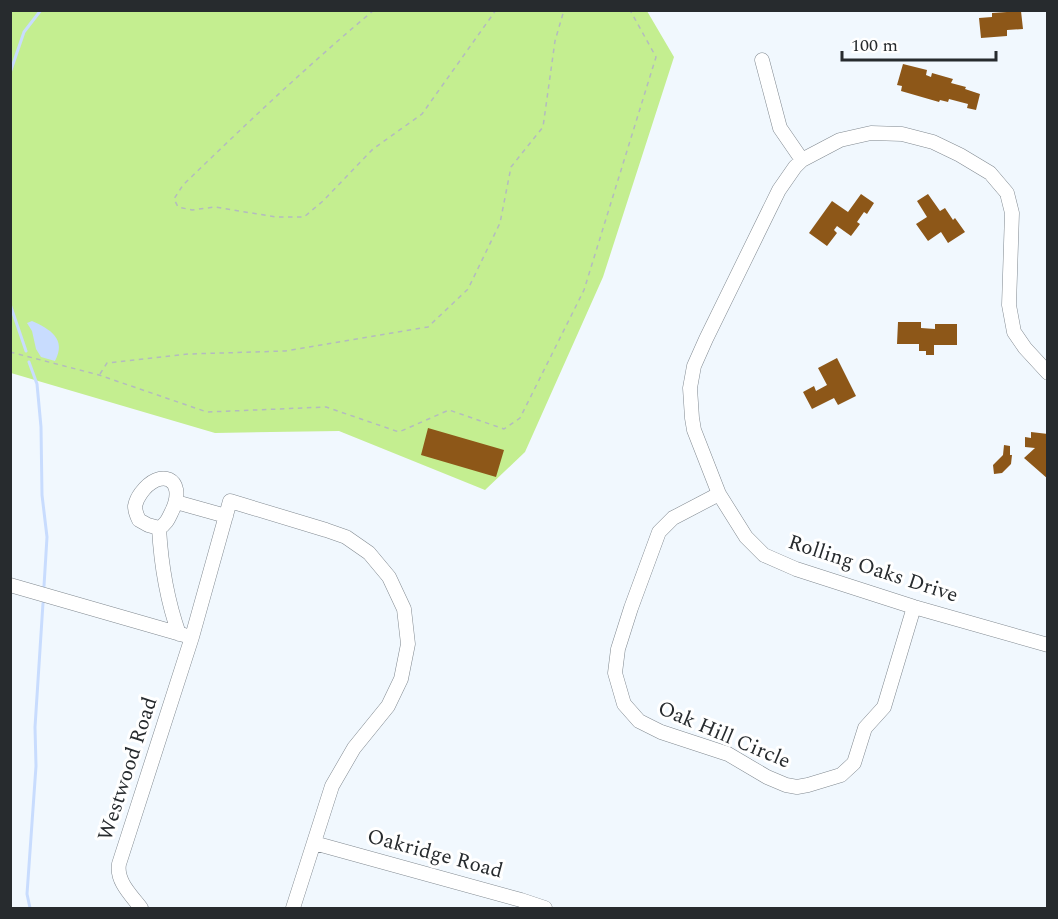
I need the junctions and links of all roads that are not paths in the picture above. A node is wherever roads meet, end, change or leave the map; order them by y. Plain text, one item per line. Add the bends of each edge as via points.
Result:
1 (762, 60) dead end
2 (802, 160) junction
3 (1047, 373) edge
4 (719, 494) junction
5 (176, 502) junction
6 (226, 516) junction
7 (159, 528) junction
8 (10, 585) edge
9 (914, 607) junction
10 (186, 636) junction
11 (1047, 645) edge
12 (314, 843) junction
13 (141, 909) edge
14 (292, 909) edge
15 (545, 909) edge

1 - 2 street via 780,128
2 - 3 street, Rolling Oaks Drive via 840,140 902,134 933,142 990,173 1007,193 1012,213 1009,306 1014,332
2 - 4 street, Rolling Oaks Drive via 779,190 694,366 690,388 692,418
4 - 9 street, Rolling Oaks Drive via 746,537 764,555 795,569
4 - 9 street, Oak Hill Circle via 673,518 659,532 634,599 618,649 615,673 624,704 639,721 728,754 786,785 808,786 842,775 854,763 865,728 884,707
5 - 6 street
5 - 7 street
5 - 7 street via 175,486 168,479 155,480 145,487 135,508 139,520
6 - 10 street, Westwood Road
6 - 12 street, Westwood Road via 230,501 346,537 369,553 389,577 404,609 408,644 401,679 388,705 354,748 332,786
7 - 10 street via 172,613
8 - 10 street
9 - 11 street, Rolling Oaks Drive
10 - 13 street, Westwood Road via 119,864 121,880
12 - 14 street
12 - 15 street, Oakridge Road

